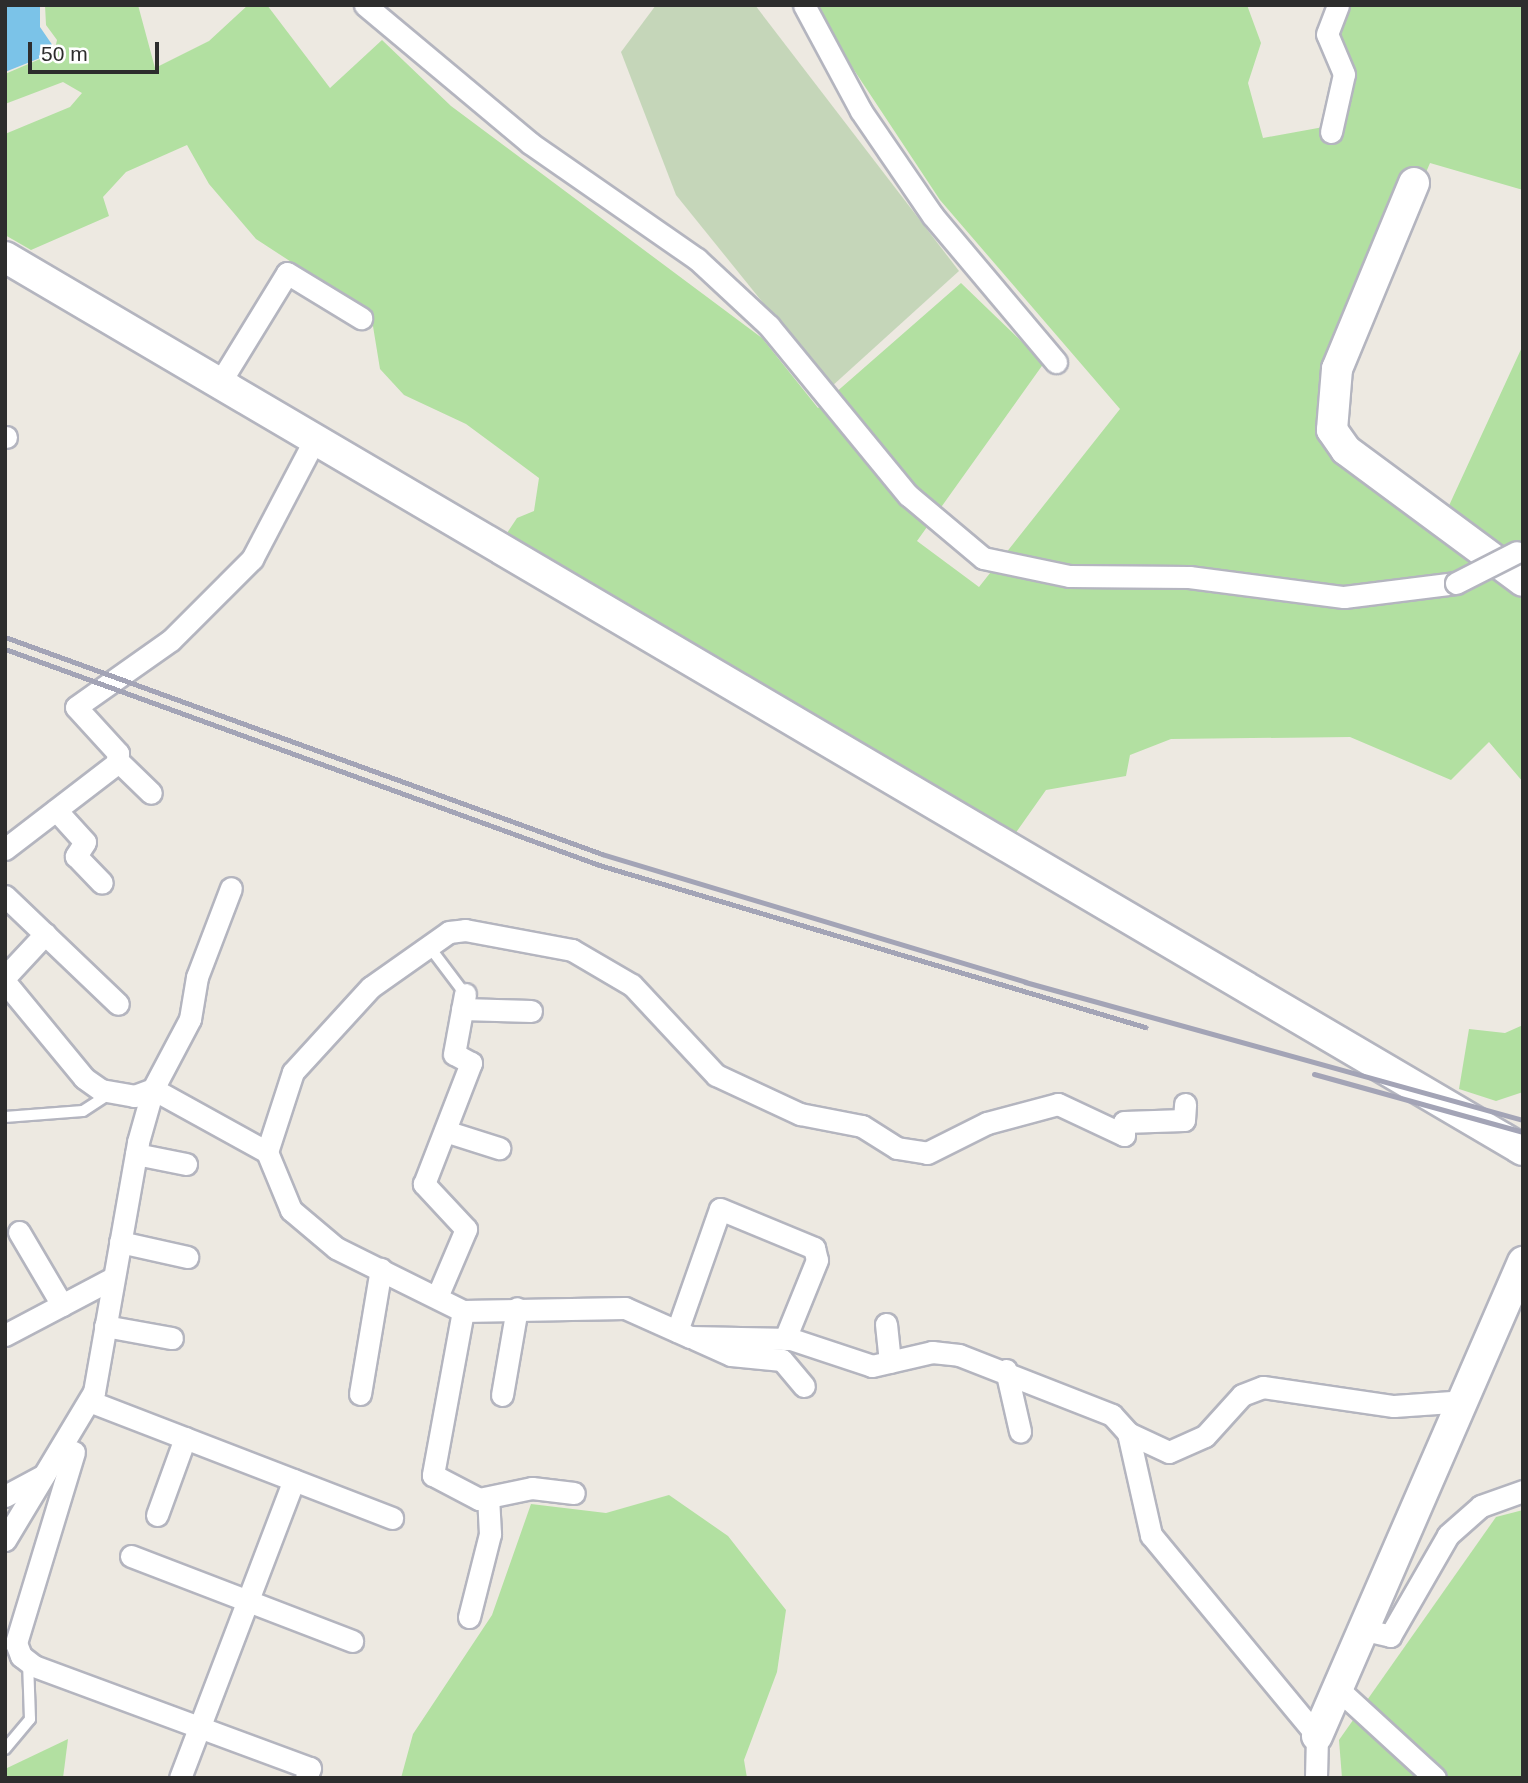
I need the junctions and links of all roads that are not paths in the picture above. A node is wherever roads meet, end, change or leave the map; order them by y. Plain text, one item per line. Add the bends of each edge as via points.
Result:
1 (365, 5) edge
2 (804, 5) edge
3 (1338, 5) edge
4 (1331, 132) dead end
5 (1414, 183) dead end
6 (5, 257) edge
7 (361, 318) dead end
8 (1056, 362) dead end
9 (219, 384) junction
10 (314, 441) junction
11 (1520, 551) edge
12 (1523, 581) edge
13 (117, 760) junction
14 (150, 793) dead end
15 (56, 810) junction
16 (5, 849) edge
17 (102, 883) dead end
18 (231, 888) dead end
19 (5, 896) edge
20 (45, 934) junction
21 (428, 945) junction
22 (5, 979) edge
23 (464, 1002) junction
24 (118, 1004) dead end
25 (531, 1011) dead end
26 (153, 1089) junction
27 (111, 1092) junction
28 (1185, 1104) dead end
29 (5, 1117) edge
30 (445, 1131) junction
31 (499, 1148) dead end
32 (1523, 1150) edge
33 (267, 1152) junction
34 (136, 1154) junction
35 (187, 1164) dead end
36 (19, 1232) dead end
37 (120, 1242) junction
38 (187, 1257) dead end
39 (1523, 1262) edge
40 (380, 1269) junction
41 (113, 1278) junction
42 (437, 1297) junction
43 (62, 1305) junction
44 (517, 1308) junction
45 (463, 1311) junction
46 (886, 1324) dead end
47 (105, 1326) junction
48 (683, 1334) junction
49 (5, 1335) edge
50 (172, 1338) dead end
51 (785, 1339) junction
52 (890, 1362) junction
53 (1006, 1370) junction
54 (804, 1386) dead end
55 (360, 1394) dead end
56 (502, 1395) dead end
57 (89, 1401) junction
58 (1466, 1401) junction
59 (1020, 1431) dead end
60 (1128, 1433) junction
61 (185, 1438) junction
62 (74, 1449) junction
63 (46, 1474) junction
64 (294, 1480) junction
65 (1523, 1492) edge
66 (574, 1493) dead end
67 (5, 1496) edge
68 (488, 1500) junction
69 (157, 1515) dead end
70 (392, 1518) dead end
71 (5, 1540) edge
72 (131, 1556) dead end
73 (248, 1601) junction
74 (469, 1617) dead end
75 (1366, 1630) junction
76 (352, 1641) dead end
77 (28, 1661) junction
78 (1339, 1690) junction
79 (199, 1727) junction
80 (1317, 1736) junction
81 (5, 1749) edge
82 (180, 1778) edge
83 (306, 1778) edge
84 (1316, 1778) edge
85 (1435, 1778) edge

1 - 11 street, bridge via 530,143 697,259 769,326 908,495 983,558 1069,576 1189,577 1344,597 1457,583
2 - 8 street via 861,111 933,216
3 - 4 street via 1327,34 1344,74
5 - 12 street via 1337,369 1332,430 1346,450
6 - 9 street
7 - 9 street via 287,273
9 - 10 street
10 - 13 street via 252,559 171,640 76,707
10 - 32 street
13 - 14 street
13 - 15 street
15 - 16 street
15 - 17 street via 85,842 76,856
18 - 26 street via 197,977 190,1019
19 - 20 street
20 - 22 street
20 - 24 street
21 - 23 lane
21 - 28 street via 465,930 572,950 632,985 716,1075 800,1114 862,1126 897,1148 927,1153 987,1123 1058,1104 1124,1135 1124,1122 1185,1120
21 - 33 street via 371,988 293,1072
22 - 27 street via 84,1078
23 - 25 street
23 - 30 street via 454,1054 471,1063
26 - 27 street via 134,1096
26 - 33 street
26 - 34 street
27 - 29 lane via 83,1111
30 - 31 street
30 - 42 street via 424,1184 466,1229
33 - 40 street via 291,1210 336,1248
34 - 35 street
34 - 37 street
36 - 43 street
37 - 38 street
37 - 41 street
39 - 58 street
40 - 42 street
40 - 55 street
41 - 43 street
41 - 47 street
42 - 45 street
43 - 49 street
44 - 45 street
44 - 48 street via 625,1308
44 - 56 street
45 - 68 street via 433,1475
46 - 52 street
47 - 50 street
47 - 57 street
48 - 51 street
48 - 51 street via 720,1209 814,1248 817,1260
48 - 54 street via 731,1355 782,1360
51 - 52 street via 851,1362
52 - 53 street via 932,1352
53 - 59 street
53 - 60 street via 1112,1415
57 - 61 street
57 - 62 street
58 - 60 street via 1394,1406 1264,1387 1242,1395 1187,1448 1169,1452
58 - 75 street
60 - 80 street via 1151,1535 1165,1558
61 - 64 street
61 - 69 street
62 - 63 street
62 - 77 street via 16,1643
63 - 67 street
63 - 71 street
64 - 70 street
64 - 73 street
65 - 75 street via 1481,1506 1448,1535 1390,1636
66 - 68 street via 532,1488
68 - 74 street via 491,1534
72 - 73 street
73 - 76 street
73 - 79 street
75 - 78 street
77 - 79 street
77 - 81 lane via 30,1719
78 - 80 street
78 - 85 street
79 - 82 street
79 - 83 street via 310,1768
80 - 84 street

